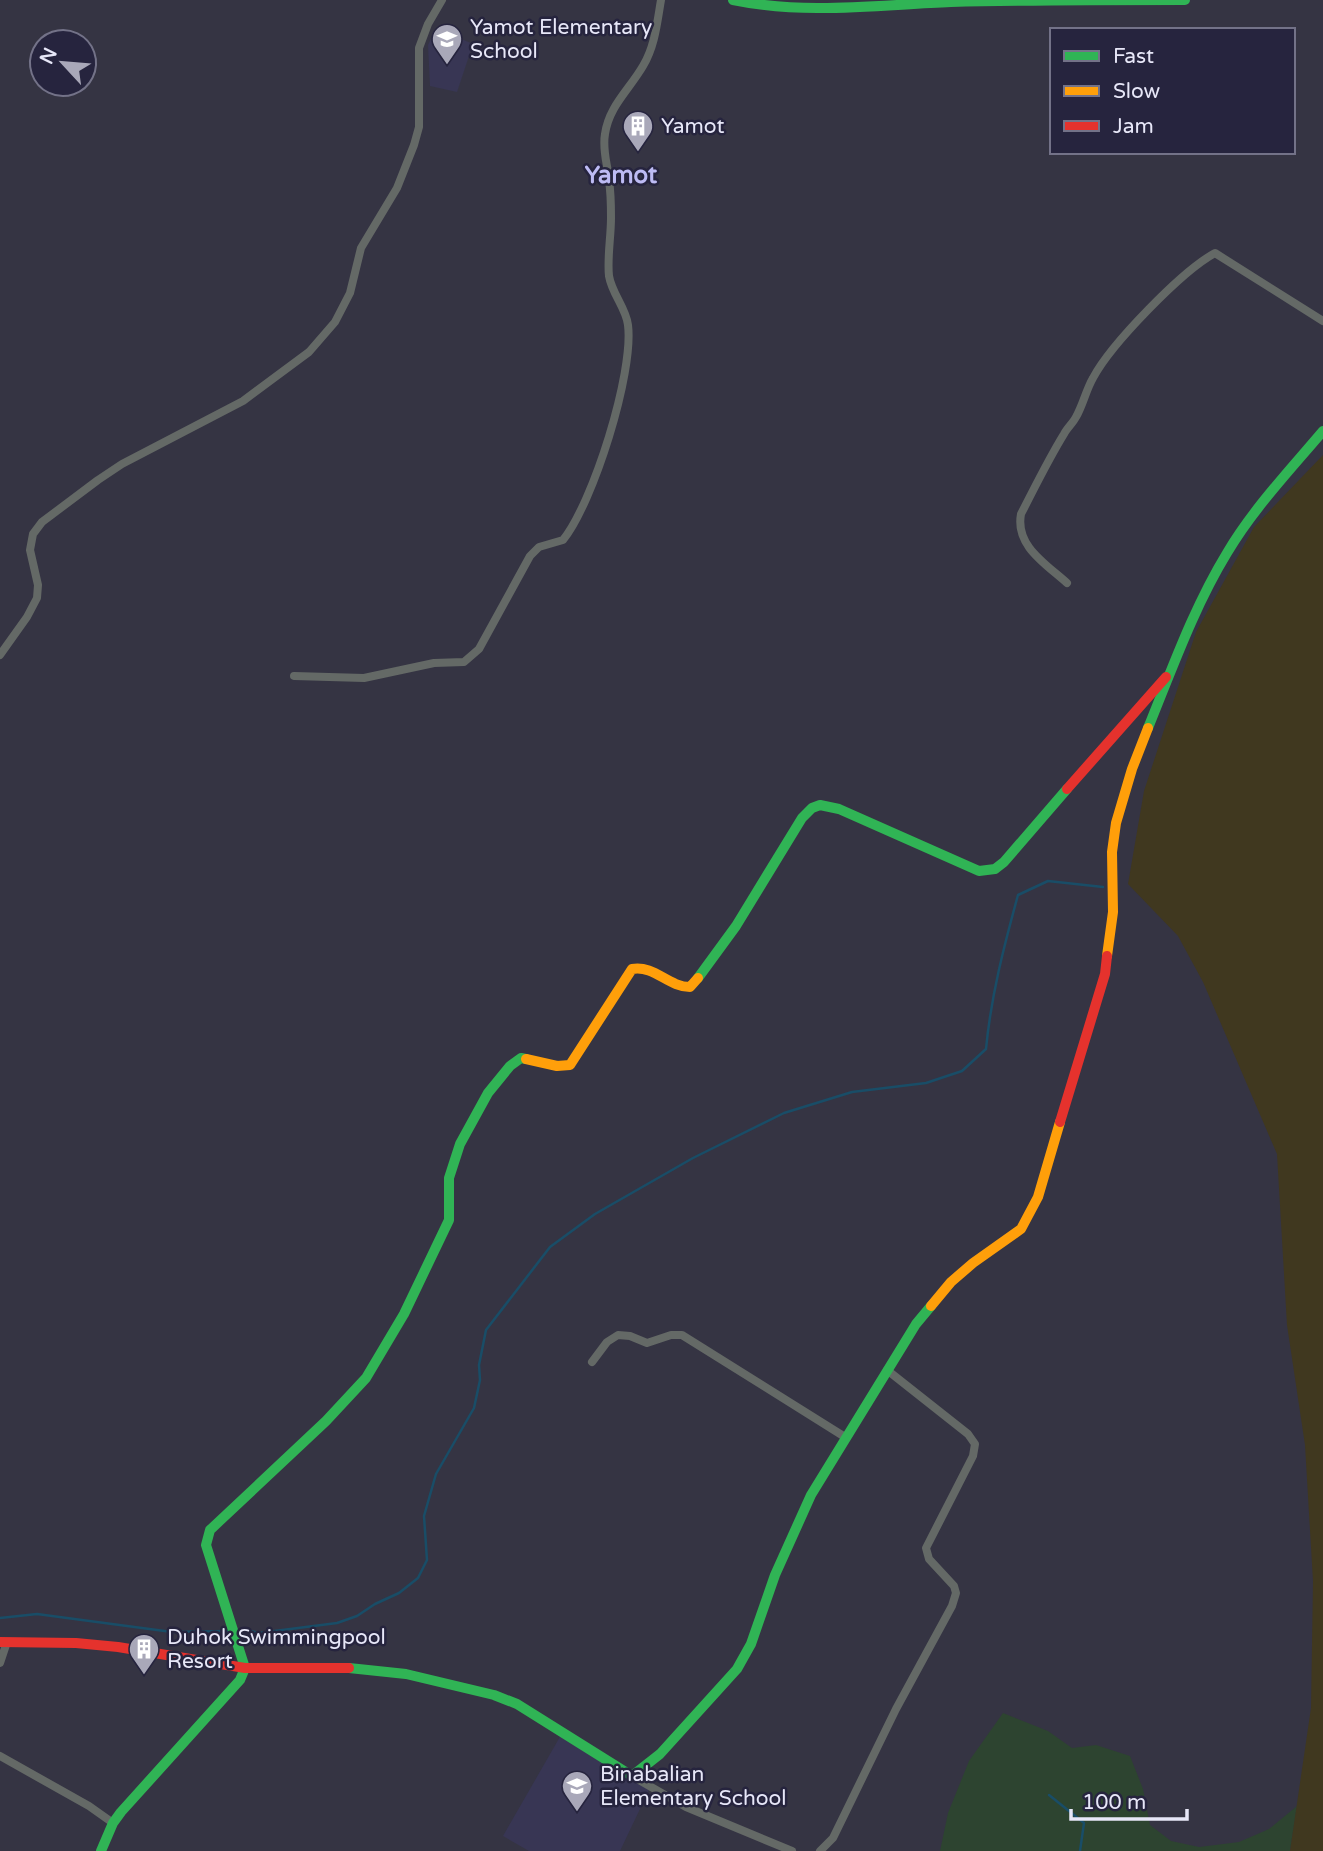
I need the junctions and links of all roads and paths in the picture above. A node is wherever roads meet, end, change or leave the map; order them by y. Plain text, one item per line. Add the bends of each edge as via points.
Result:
1 (442, 0) edge
2 (661, 0) edge
3 (733, 0) edge
4 (1122, 0) edge
5 (1144, 0) edge
6 (1185, 0) edge
7 (952, 1) edge
8 (1323, 321) edge
9 (1323, 431) edge
10 (1067, 583) dead end
11 (0, 655) edge
12 (1172, 670) junction
13 (294, 676) dead end
14 (592, 1362) dead end
15 (887, 1370) junction
16 (845, 1437) junction
17 (4, 1642) edge
18 (244, 1662) junction
19 (0, 1663) edge
20 (0, 1756) edge
21 (632, 1776) junction
22 (113, 1823) junction
23 (101, 1851) edge
24 (792, 1851) edge
25 (820, 1851) edge

1 - 11 street via 419,48 419,127 414,145 397,187 361,248 349,293 335,322 310,352 243,401 122,464 42,522 33,534 30,550 37,598
2 - 13 street via 652,47 612,107 605,132 611,218 609,274 627,317 628,349 597,474 576,521 563,540 539,547 530,555 480,649 468,659 364,678
3 - 7 street via 790,8
4 - 5 street
4 - 7 street
5 - 6 street
8 - 10 street via 1215,253 1147,313 1096,374 1021,514 1024,541
9 - 12 street via 1227,552
12 - 15 street via 1132,769 1116,823 1105,974 1038,1197 1021,1229 951,1282 916,1324
12 - 18 street via 995,869 979,870 843,810 814,806 690,987 683,988 644,967 632,969 570,1065 521,1058 507,1068 453,1160 449,1220 382,1354 357,1389 207,1536
14 - 16 street via 618,1335 647,1343 682,1335
15 - 16 street
15 - 25 street via 975,1444 926,1548 929,1559 954,1586 955,1600 833,1838
16 - 21 street via 791,1535 751,1644 737,1668 660,1754
17 - 18 street via 64,1642
17 - 19 street
18 - 21 street via 406,1674 495,1695 537,1715
18 - 22 street via 240,1680
20 - 22 street
21 - 24 street via 686,1807
22 - 23 street

